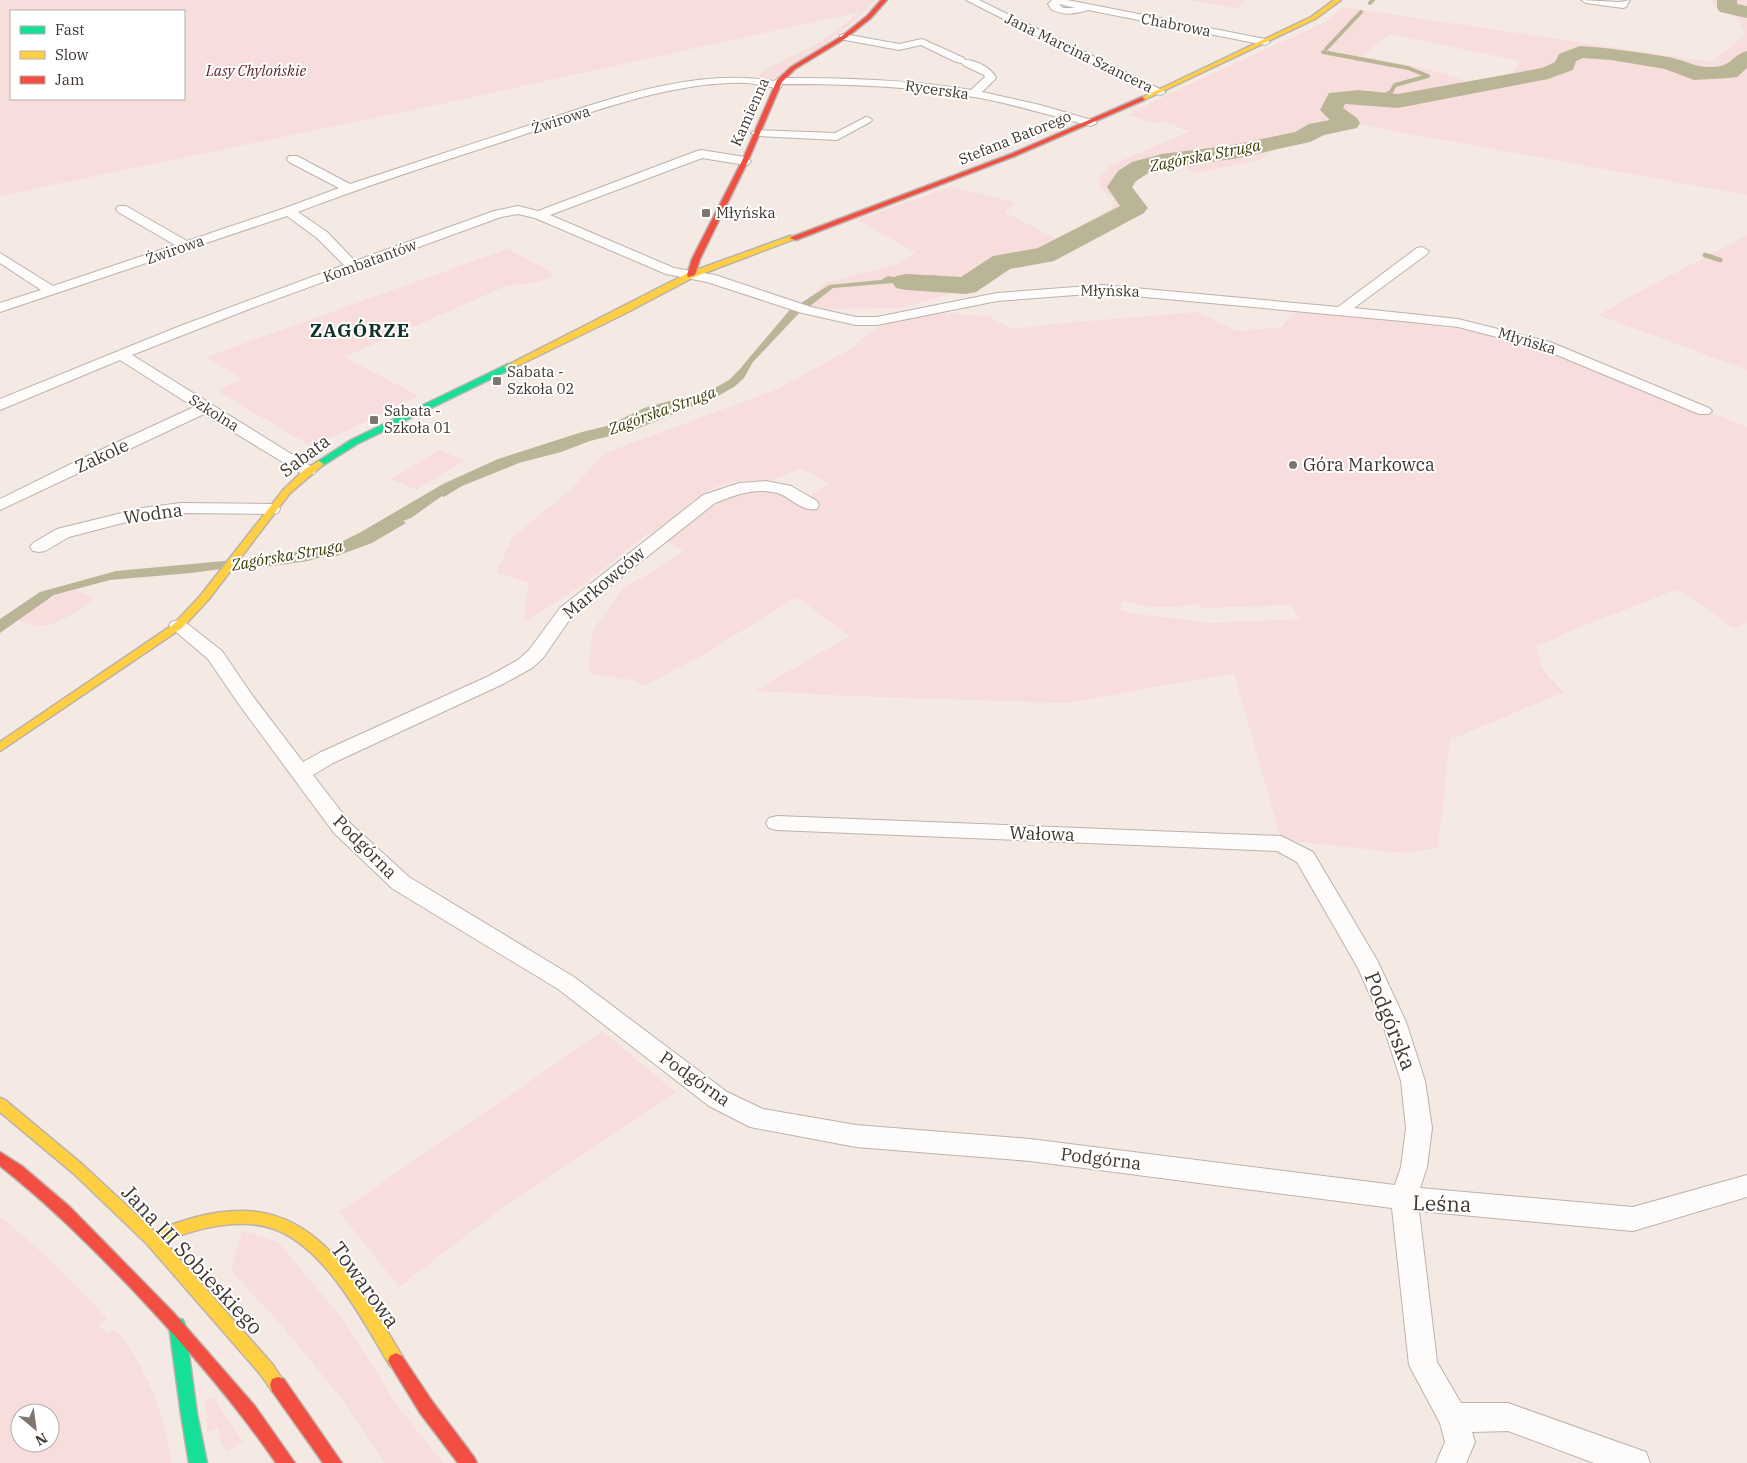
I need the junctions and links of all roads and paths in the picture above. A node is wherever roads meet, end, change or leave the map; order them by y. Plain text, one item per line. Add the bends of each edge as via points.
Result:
1 (884, 0) edge
2 (971, 0) edge
3 (1338, 0) edge
4 (1586, 0) edge
5 (1625, 0) edge
6 (1088, 7) dead end
7 (844, 37) junction
8 (1265, 42) junction
9 (778, 83) junction
10 (1161, 92) junction
11 (972, 95) junction
12 (866, 120) dead end
13 (1091, 124) junction
14 (757, 133) junction
15 (293, 158) dead end
16 (745, 161) junction
17 (349, 188) junction
18 (122, 209) dead end
19 (289, 211) junction
20 (538, 215) junction
21 (187, 246) junction
22 (1422, 251) dead end
23 (0, 257) edge
24 (353, 267) junction
25 (691, 275) junction
26 (52, 291) junction
27 (0, 308) edge
28 (1341, 311) junction
29 (121, 354) junction
30 (0, 405) edge
31 (205, 408) junction
32 (1704, 411) dead end
33 (308, 471) junction
34 (811, 504) dead end
35 (0, 505) edge
36 (272, 509) junction
37 (39, 547) dead end
38 (178, 626) junction
39 (0, 747) edge
40 (300, 773) junction
41 (777, 823) dead end
42 (1305, 857) joint
43 (0, 1104) edge
44 (0, 1158) edge
45 (1747, 1186) edge
46 (1404, 1198) junction
47 (152, 1239) junction
48 (177, 1325) junction
49 (1453, 1418) junction
50 (198, 1463) edge
51 (286, 1463) edge
52 (333, 1463) edge
53 (468, 1463) edge
54 (1451, 1463) edge
55 (1635, 1463) edge

1 - 7 street, Kamienna via 869,18
2 - 10 street, Jana Marcina Szancera
3 - 8 street, Stefana Batorego via 1313,18
4 - 5 street via 1623,5
6 - 8 street, Chabrowa
7 - 9 street, Kamienna via 793,68
7 - 11 street via 900,47 922,42 989,73 991,78
8 - 10 street, Stefana Batorego
9 - 11 street, Rycerska via 868,82
9 - 14 street, Kamienna
9 - 17 street, Żwirowa via 722,80 651,93 607,104
10 - 13 street, Stefana Batorego
11 - 13 street, Rycerska via 1042,108
12 - 14 street via 837,137
13 - 25 street, Stefana Batorego via 944,183
14 - 16 street, Kamienna
15 - 17 street
16 - 20 street via 701,154
16 - 25 street, Kamienna via 696,258
17 - 19 street, Żwirowa
18 - 21 street
19 - 21 street, Żwirowa
19 - 24 street via 322,235
20 - 24 street, Kombatantów via 518,210 498,214
20 - 25 street, Młyńska via 671,271
21 - 26 street, Żwirowa
22 - 28 street
23 - 26 street
24 - 29 street, Kombatantów
25 - 28 street, Młyńska via 710,278 807,310 856,320 877,321 997,297 1102,289
25 - 33 street, Sabata via 612,317 354,442
26 - 27 street, Żwirowa
28 - 32 street, Młyńska via 1458,323 1545,345
29 - 30 street, Kombatantów
29 - 31 street, Szkolna
31 - 33 street, Szkolna
31 - 35 street, Zakole
33 - 36 street, Sabata
34 - 40 street, Markowców via 784,490 766,486 739,488 710,499 566,612 525,664
36 - 37 street, Wodna via 181,508 142,512 63,532
36 - 38 street, Sabata via 205,597
38 - 39 street, Sabata
38 - 40 street, Podgórna via 215,655
40 - 46 street, Podgórna via 342,828 401,884 566,983 718,1099 759,1118 856,1136 1030,1150
41 - 42 street, Wałowa via 1281,844
42 - 46 street, Podgórska via 1369,966 1394,1022 1413,1081 1419,1128 1414,1167
43 - 47 street, Jana III Sobieskiego via 78,1169
44 - 48 street via 73,1219
45 - 46 street, Leśna via 1633,1219
46 - 49 street, Leśna via 1423,1365
47 - 52 street, Jana III Sobieskiego via 267,1370
47 - 53 street, Towarowa via 182,1227 237,1218 269,1221 288,1227 307,1239 349,1288 421,1400
48 - 50 street
48 - 51 street via 255,1417
49 - 54 street, Leśna via 1460,1442
49 - 55 street via 1508,1417

